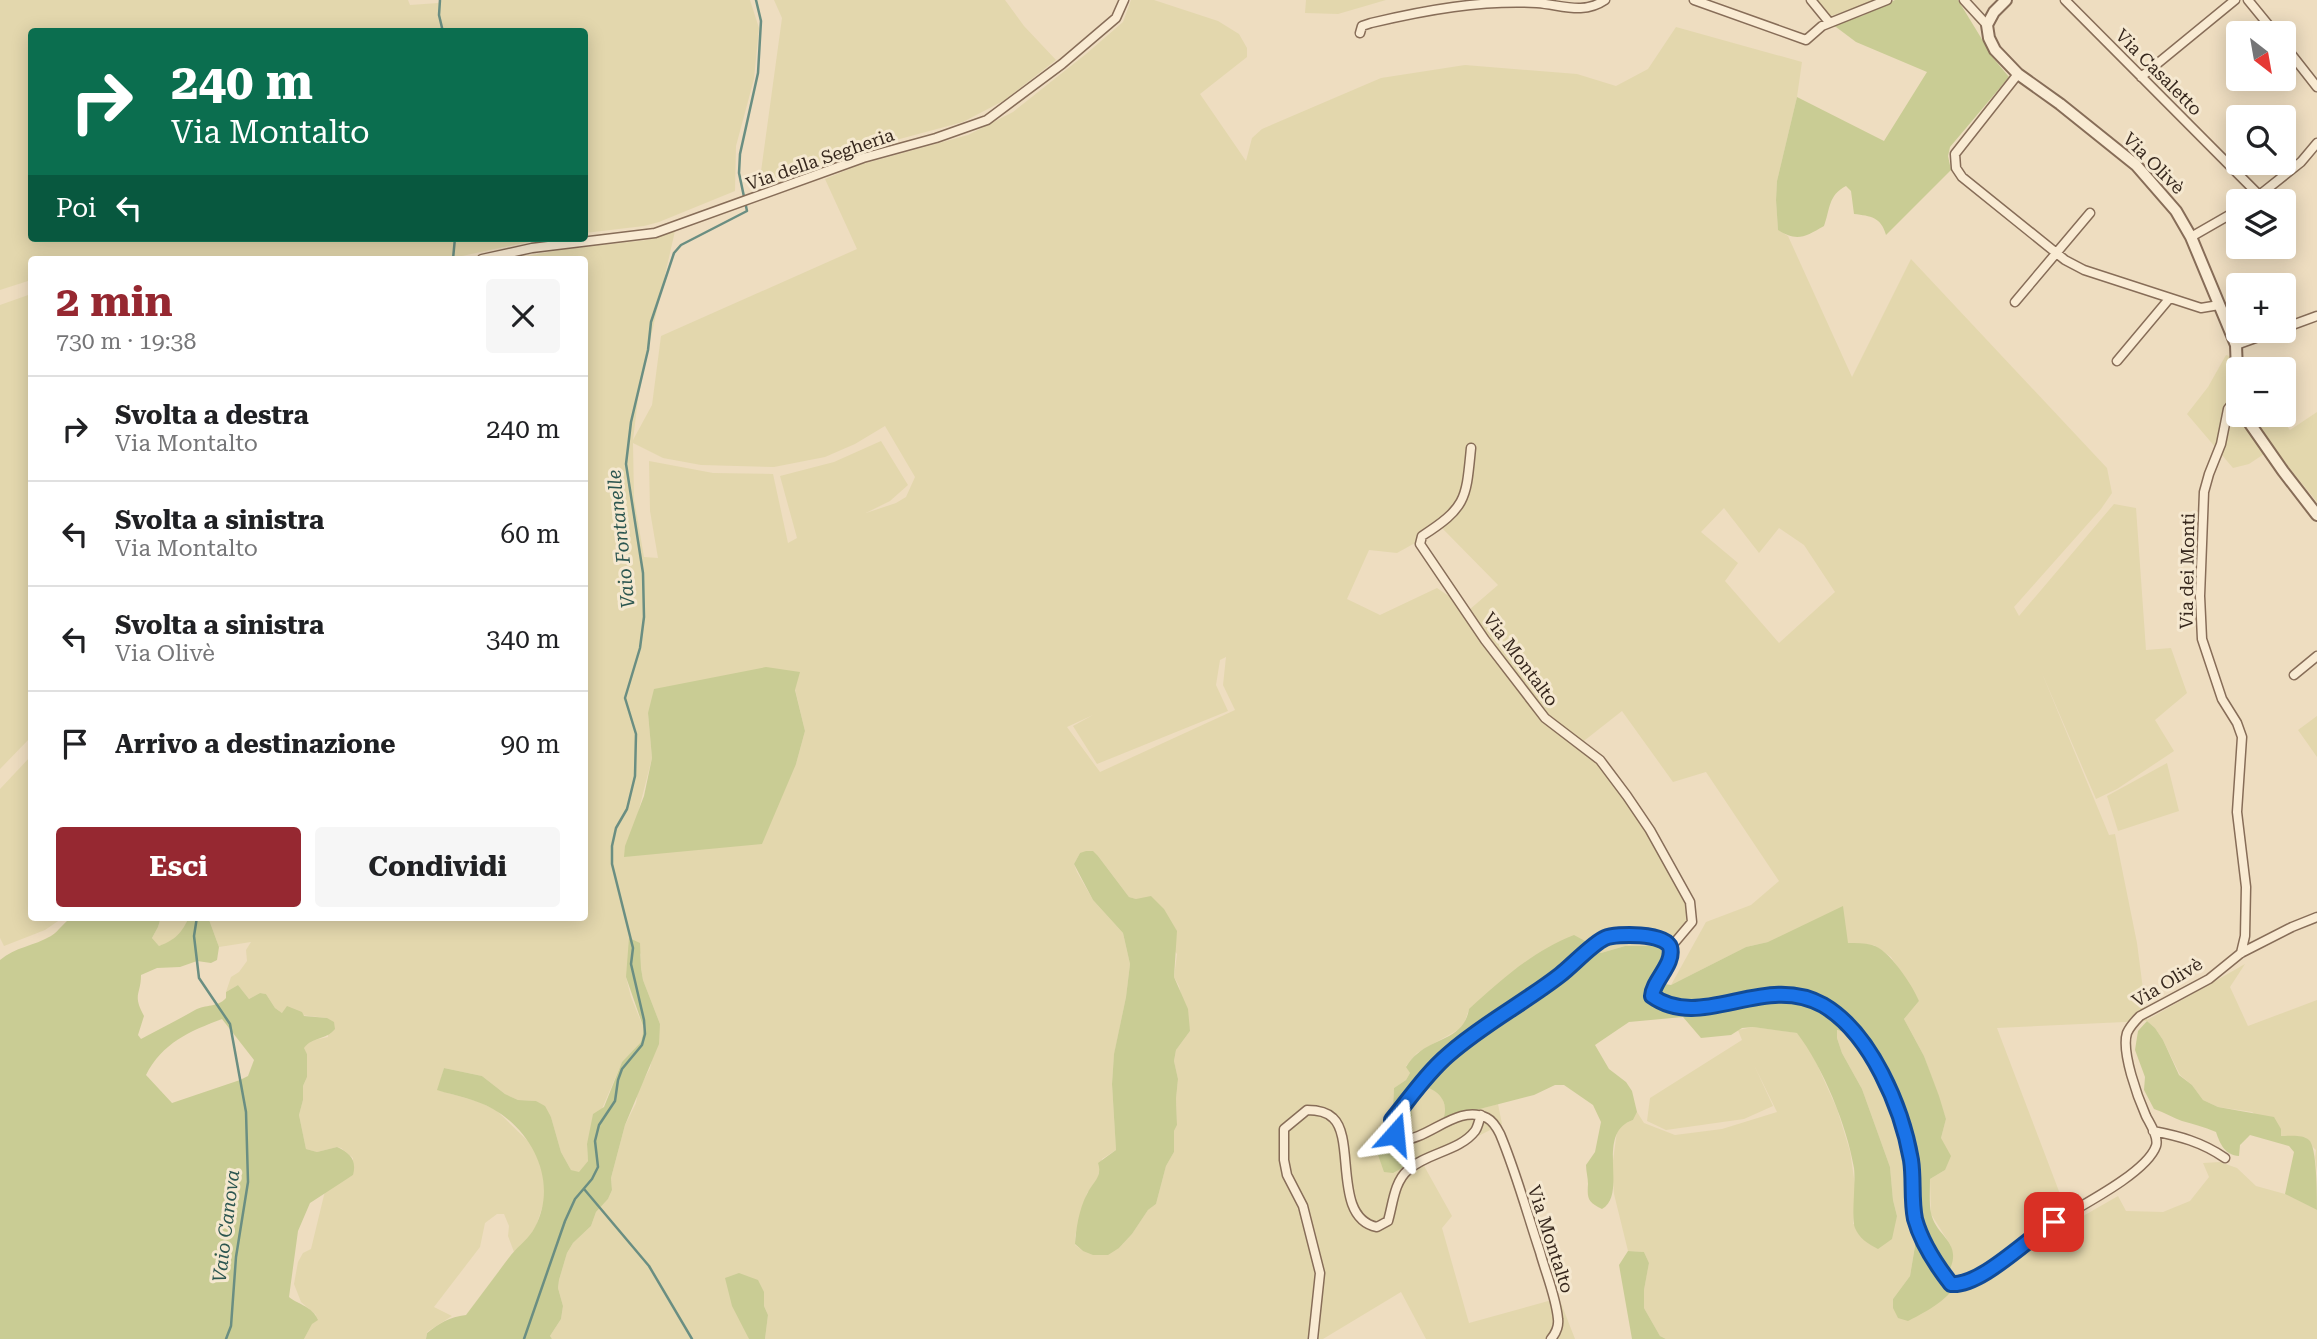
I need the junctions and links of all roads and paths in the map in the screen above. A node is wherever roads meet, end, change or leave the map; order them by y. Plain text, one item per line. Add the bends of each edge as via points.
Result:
1 (1124, 0) edge
2 (1605, 0) edge
3 (1694, 0) edge
4 (1811, 0) edge
5 (1887, 0) edge
6 (1965, 0) edge
7 (2006, 0) edge
8 (2064, 0) edge
9 (2235, 0) edge
10 (2248, 0) edge
11 (2265, 21) edge
12 (1829, 22) junction
13 (1987, 25) junction
14 (1360, 33) dead end
15 (2296, 57) edge
16 (2018, 74) junction
17 (2314, 76) edge
18 (2141, 77) junction
19 (2317, 87) edge
20 (2317, 144) edge
21 (2253, 189) edge
22 (2268, 189) edge
23 (2090, 213) dead end
24 (2226, 216) edge
25 (2190, 237) junction
26 (588, 241) edge
27 (581, 242) edge
28 (2054, 253) junction
29 (496, 256) edge
30 (2169, 299) junction
31 (2015, 302) dead end
32 (2219, 305) junction
33 (2317, 316) edge
34 (2296, 324) edge
35 (2242, 343) edge
36 (2236, 345) junction
37 (2236, 357) edge
38 (2117, 361) dead end
39 (2226, 419) edge
40 (2252, 427) edge
41 (1471, 447) dead end
42 (2317, 515) edge
43 (2317, 656) edge
44 (2294, 675) dead end
45 (2317, 917) edge
46 (1670, 948) junction
47 (2241, 953) junction
48 (1481, 1115) junction
49 (2153, 1131) junction
50 (2225, 1158) dead end
51 (1313, 1339) edge
52 (1552, 1339) edge

1 - 26 street, Via della Segheria via 1116,18 987,120 863,158 655,233
2 - 14 street via 1585,9 1535,3 1458,5 1371,23 1362,26
3 - 12 street via 1806,40
4 - 12 street
5 - 12 street
6 - 13 street
7 - 13 street
8 - 18 street, Via Casaletto
9 - 18 street
10 - 11 street
13 - 16 street, Via Olivè via 1994,50
15 - 17 street
16 - 25 street, Via Olivè via 2136,165 2176,211
16 - 28 street via 1955,154 1956,168
17 - 19 street
18 - 21 street, Via Casaletto
20 - 22 street
23 - 28 street
24 - 25 street
25 - 32 street, Via Olivè
27 - 29 street, Via della Segheria
28 - 30 street via 2084,270
28 - 31 street
30 - 32 street via 2201,308
30 - 38 street
32 - 36 street, Via Olivè
33 - 34 street
35 - 36 street
36 - 37 street, Via Olivè
39 - 47 street, Via dei Monti via 2204,492 2200,596 2202,639 2222,699 2242,737 2237,812 2246,887
40 - 42 street
41 - 46 street, Via Montalto via 1460,507 1422,536 1420,544 1545,718 1600,760 1650,830 1690,902 1692,922
43 - 44 street
45 - 47 street, Via Olivè
46 - 48 street via 1657,937 1609,936 1598,942 1558,977 1446,1056 1392,1120 1395,1134 1401,1140 1411,1140 1452,1120
46 - 49 street, Via Montalto via 1665,970 1653,988 1652,996 1663,1004 1707,1008 1748,997 1801,996 1823,1006 1857,1037 1876,1063 1903,1127 1916,1219 1951,1284 1993,1268 2041,1230 2140,1166 2156,1147
47 - 49 street, Via Olivè via 2208,979 2131,1025 2126,1051
48 - 51 street via 1465,1140 1407,1170 1396,1188 1388,1221 1377,1227 1366,1225 1350,1197 1334,1118 1307,1110 1284,1129 1287,1175 1303,1206 1320,1273
48 - 52 street, Via Montalto via 1499,1131 1524,1202 1556,1305 1559,1323
49 - 50 street via 2193,1140

